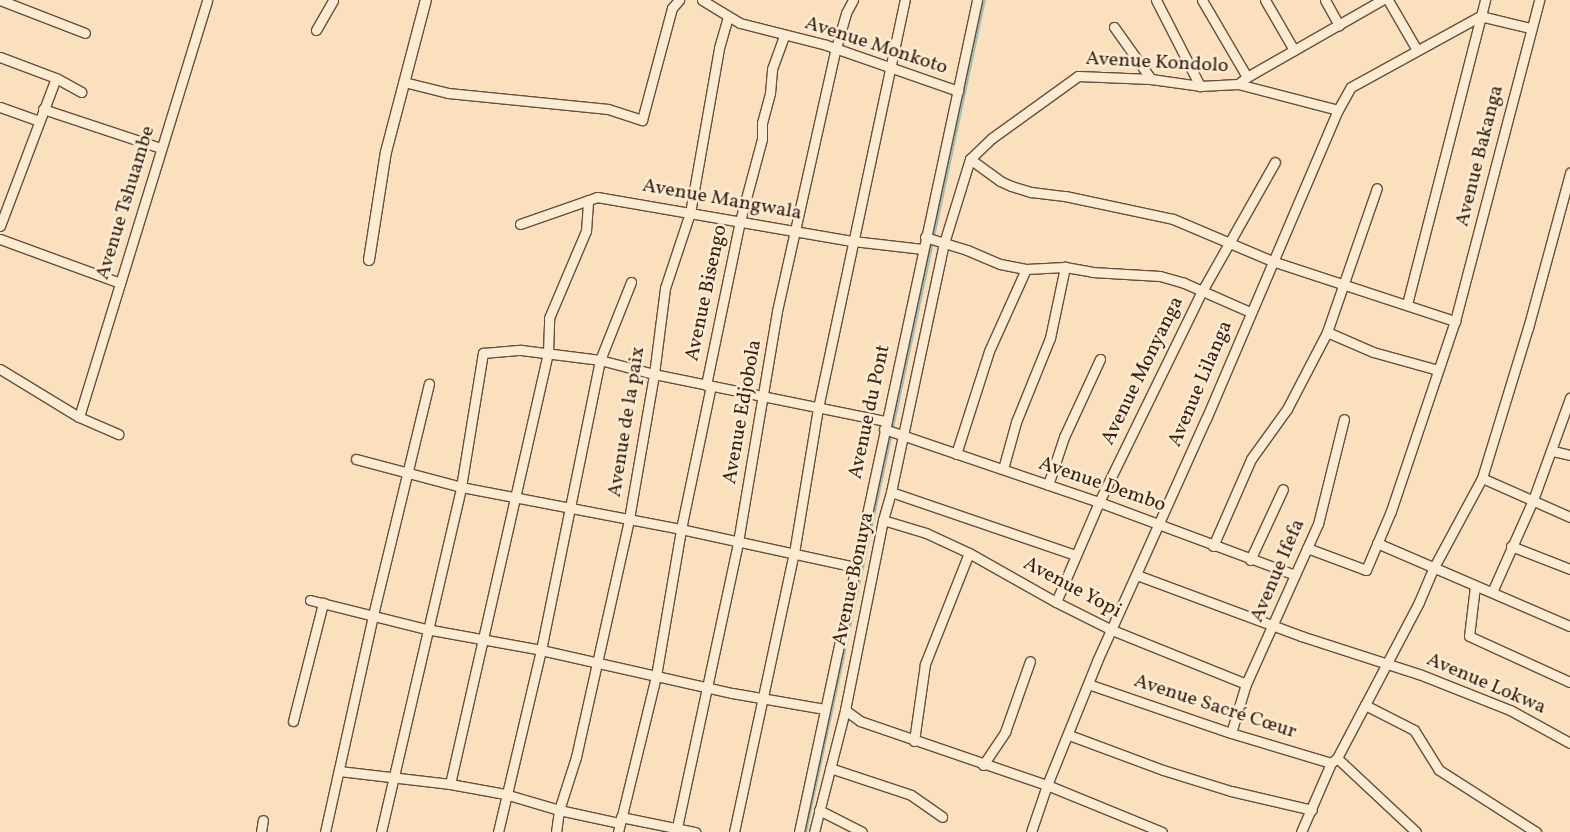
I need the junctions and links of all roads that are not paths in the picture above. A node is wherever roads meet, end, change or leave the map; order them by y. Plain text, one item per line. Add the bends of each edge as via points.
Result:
1 (0, 0) edge
2 (207, 0) edge
3 (333, 0) edge
4 (426, 0) edge
5 (679, 0) edge
6 (702, 0) edge
7 (852, 0) edge
8 (905, 0) edge
9 (977, 0) edge
10 (1156, 0) edge
11 (1202, 0) edge
12 (1266, 0) edge
13 (1325, 0) edge
14 (1382, 0) edge
15 (1388, 0) edge
16 (1485, 0) edge
17 (1539, 0) edge
18 (1480, 16) junction
19 (728, 17) junction
20 (1339, 25) junction
21 (1114, 27) dead end
22 (1530, 28) junction
23 (316, 30) dead end
24 (85, 33) dead end
25 (784, 36) junction
26 (836, 48) junction
27 (1294, 50) junction
28 (1417, 50) junction
29 (0, 57) edge
30 (892, 69) junction
31 (1247, 77) junction
32 (56, 78) junction
33 (1151, 79) junction
34 (404, 82) junction
35 (1238, 84) junction
36 (1200, 86) junction
37 (958, 91) junction
38 (81, 92) dead end
39 (0, 107) edge
40 (43, 109) junction
41 (1338, 110) junction
42 (38, 120) junction
43 (161, 148) junction
44 (970, 159) junction
45 (1276, 162) dead end
46 (1570, 173) edge
47 (1377, 188) dead end
48 (588, 200) junction
49 (690, 213) junction
50 (740, 222) junction
51 (520, 224) dead end
52 (0, 226) edge
53 (796, 230) junction
54 (0, 239) edge
55 (934, 240) junction
56 (853, 241) junction
57 (1230, 242) junction
58 (923, 249) junction
59 (368, 260) dead end
60 (1272, 261) junction
61 (1065, 268) junction
62 (1026, 269) junction
63 (631, 282) dead end
64 (120, 283) junction
65 (1346, 284) junction
66 (1202, 291) junction
67 (1407, 304) junction
68 (1250, 312) junction
69 (1455, 320) junction
70 (1328, 332) junction
71 (548, 353) junction
72 (1100, 359) dead end
73 (600, 360) junction
74 (0, 369) edge
75 (1438, 370) junction
76 (654, 374) junction
77 (428, 384) dead end
78 (708, 385) junction
79 (763, 397) junction
80 (1569, 404) edge
81 (818, 408) junction
82 (79, 417) junction
83 (1344, 419) dead end
84 (891, 430) junction
85 (118, 434) dead end
86 (1552, 451) junction
87 (956, 454) junction
88 (1570, 455) edge
89 (356, 460) dead end
90 (1003, 469) junction
91 (407, 474) junction
92 (1482, 478) junction
93 (1048, 485) junction
94 (461, 487) junction
95 (1283, 489) dead end
96 (891, 492) junction
97 (516, 498) junction
98 (1533, 500) junction
99 (1099, 502) junction
100 (570, 508) junction
101 (1570, 518) edge
102 (629, 519) junction
103 (883, 520) junction
104 (1160, 524) junction
105 (681, 530) junction
106 (738, 542) junction
107 (1377, 543) junction
108 (1213, 546) junction
109 (1511, 546) junction
110 (1307, 548) junction
111 (794, 553) junction
112 (969, 553) junction
113 (1075, 555) junction
114 (1250, 560) junction
115 (855, 566) junction
116 (1433, 569) junction
117 (1570, 569) edge
118 (1137, 575) junction
119 (1296, 575) junction
120 (1475, 586) junction
121 (1492, 592) junction
122 (310, 600) dead end
123 (1056, 602) junction
124 (323, 603) junction
125 (373, 616) junction
126 (1274, 626) junction
127 (1570, 626) edge
128 (426, 628) junction
129 (1112, 630) junction
130 (483, 639) junction
131 (541, 650) junction
132 (1030, 661) dead end
133 (1387, 662) junction
134 (595, 663) junction
135 (656, 676) junction
136 (1570, 682) edge
137 (1088, 684) junction
138 (1246, 684) junction
139 (708, 688) junction
140 (763, 699) junction
141 (1365, 705) junction
142 (825, 709) junction
143 (845, 710) junction
144 (292, 721) dead end
145 (1231, 733) junction
146 (1068, 735) junction
147 (914, 741) junction
148 (1570, 743) edge
149 (1334, 760) junction
150 (983, 765) junction
151 (830, 768) junction
152 (339, 771) junction
153 (394, 778) junction
154 (450, 784) junction
155 (1047, 785) junction
156 (506, 794) junction
157 (559, 810) junction
158 (819, 810) junction
159 (1312, 810) junction
160 (942, 817) dead end
161 (263, 820) dead end
162 (619, 824) edge
163 (676, 830) edge
164 (262, 832) edge
165 (325, 832) edge
166 (381, 832) edge
167 (498, 832) edge
168 (556, 832) edge
169 (695, 832) edge
170 (734, 832) edge
171 (799, 832) edge
172 (814, 832) edge
173 (862, 832) edge
174 (1031, 832) edge
175 (1162, 832) edge
176 (1302, 832) edge
177 (1416, 832) edge
178 (1536, 832) edge

1 - 24 street
2 - 43 street, Avenue Tshuambe
3 - 23 street
4 - 34 street
5 - 34 street via 672,8 642,120 608,108 448,94
6 - 19 street, Avenue Monkoto
7 - 26 street, Avenue Edjobola
8 - 30 street
9 - 37 street, Avenue du Pont
10 - 36 street
11 - 31 street
12 - 27 street
13 - 20 street
14 - 20 street
15 - 28 street
16 - 18 street
17 - 22 street, Avenue Bakanga
18 - 22 street
18 - 28 street, Avenue Lilanga
18 - 67 street
19 - 25 street, Avenue Monkoto
19 - 49 street, Avenue de la paix via 719,48
20 - 27 street
21 - 33 street
22 - 69 street, Avenue Bakanga
25 - 26 street, Avenue Monkoto
25 - 50 street, Avenue Bisengo via 772,69 762,139
26 - 30 street, Avenue Monkoto
26 - 53 street, Avenue Edjobola
27 - 31 street
28 - 41 street, Avenue Lilanga via 1351,87
29 - 32 street
30 - 37 street, Avenue Monkoto
30 - 56 street
31 - 35 street
32 - 38 street
32 - 40 street
33 - 36 street, Avenue Kondolo
33 - 44 street, Avenue Kondolo via 1078,76 1071,79 992,138
34 - 59 street via 386,152
35 - 36 street, Avenue Kondolo
35 - 41 street, Avenue Kondolo
37 - 55 street, Avenue du Pont
39 - 42 street
40 - 42 street
40 - 43 street
41 - 60 street, Avenue Lilanga
42 - 52 street
43 - 64 street, Avenue Tshuambe
44 - 55 street, Avenue Bonuya
44 - 57 street via 1000,181 1030,192 1065,196 1174,219
45 - 57 street, Avenue Monyanga
46 - 92 street via 1528,328
47 - 65 street
48 - 49 street, Avenue Mangwala via 597,197
48 - 51 street, Avenue Mangwala
48 - 71 street via 586,231 549,318
49 - 50 street, Avenue Mangwala
49 - 76 street, Avenue de la paix via 665,288
50 - 53 street, Avenue Mangwala
50 - 78 street, Avenue Bisengo
53 - 56 street, Avenue Mangwala
53 - 79 street, Avenue Edjobola via 777,311
54 - 64 street
55 - 58 street, Avenue du Pont
55 - 62 street via 1000,264
55 - 84 street, Avenue Bonuya
56 - 58 street, Avenue Mangwala
56 - 81 street
57 - 60 street
57 - 66 street, Avenue Monyanga
58 - 84 street, Avenue du Pont
60 - 65 street
60 - 68 street, Avenue Lilanga
61 - 62 street
61 - 66 street via 1160,276
61 - 90 street via 1050,338 1016,422
62 - 87 street via 989,351
63 - 73 street
64 - 82 street, Avenue Tshuambe
65 - 67 street
65 - 70 street
66 - 68 street
66 - 99 street, Avenue Monyanga
67 - 69 street
68 - 104 street, Avenue Lilanga
69 - 75 street, Avenue Bakanga
70 - 75 street via 1373,352
70 - 108 street via 1288,409 1251,459
71 - 73 street, Avenue Dembo
71 - 94 street, Avenue Dembo via 521,350 483,353
71 - 97 street
72 - 93 street via 1064,437
73 - 76 street, Avenue Dembo
73 - 100 street
74 - 82 street
75 - 107 street, Avenue Bakanga
76 - 78 street, Avenue Dembo
76 - 102 street, Avenue de la paix
77 - 91 street
78 - 79 street, Avenue Dembo
78 - 105 street, Avenue Bisengo
79 - 81 street, Avenue Dembo
79 - 106 street, Avenue Edjobola
80 - 86 street
81 - 84 street, Avenue Dembo
81 - 111 street
82 - 85 street
83 - 110 street, Avenue Ifefa via 1318,524
84 - 87 street, Avenue Dembo
84 - 96 street, Avenue Bonuya
84 - 115 street, Avenue du Pont
86 - 88 street
86 - 98 street
87 - 90 street, Avenue Dembo
89 - 91 street
90 - 93 street, Avenue Dembo
91 - 94 street
91 - 125 street
92 - 98 street
92 - 116 street
93 - 99 street, Avenue Dembo
94 - 97 street
94 - 128 street
95 - 114 street
96 - 103 street, Avenue Bonuya
96 - 113 street
97 - 100 street
97 - 130 street
98 - 101 street
98 - 109 street
99 - 104 street, Avenue Dembo
99 - 113 street, Avenue Monyanga
100 - 102 street
100 - 131 street
102 - 105 street
102 - 134 street, Avenue de la paix
103 - 112 street, Avenue Yopi via 926,533
103 - 143 street, Avenue Bonuya
104 - 108 street, Avenue Dembo
104 - 118 street, Avenue Lilanga
105 - 106 street
105 - 135 street, Avenue Bisengo
106 - 111 street
106 - 139 street, Avenue Edjobola
107 - 110 street, Avenue Bakanga via 1366,570
107 - 116 street
108 - 114 street, Avenue Dembo
109 - 117 street
109 - 121 street
110 - 119 street, Avenue Ifefa
111 - 115 street
111 - 140 street
112 - 123 street, Avenue Yopi
112 - 147 street via 925,664
113 - 123 street, Avenue Monyanga
114 - 119 street, Avenue Dembo
115 - 142 street, Avenue du Pont
116 - 120 street
116 - 133 street
118 - 126 street, Avenue Lokwa
118 - 129 street, Avenue Lilanga
119 - 126 street, Avenue Ifefa
120 - 121 street
120 - 136 street via 1470,636
121 - 127 street
122 - 124 street
123 - 129 street, Avenue Yopi
124 - 125 street
124 - 144 street
125 - 128 street
125 - 152 street
126 - 133 street, Avenue Lokwa
126 - 138 street, Avenue Ifefa
128 - 130 street
128 - 153 street
129 - 137 street, Avenue Lilanga
129 - 138 street, Avenue Yopi
130 - 131 street
130 - 154 street
131 - 134 street
131 - 156 street
132 - 150 street via 1006,732
133 - 141 street
133 - 148 street, Avenue Lokwa via 1510,710
134 - 135 street
134 - 157 street, Avenue de la paix via 576,757
135 - 139 street
135 - 162 street, Avenue Bisengo
137 - 145 street, Avenue Sacré Cœur
137 - 146 street, Avenue Lilanga
138 - 145 street, Avenue Ifefa
139 - 140 street
139 - 163 street, Avenue Edjobola
140 - 142 street
140 - 170 street
141 - 149 street
141 - 178 street via 1414,730 1439,770
142 - 171 street, Avenue du Pont
143 - 147 street via 860,721
143 - 151 street, Avenue Bonuya
145 - 149 street, Avenue Sacré Cœur
146 - 155 street, Avenue Lilanga
146 - 159 street via 1231,791
147 - 150 street
149 - 159 street
149 - 177 street
150 - 155 street
151 - 158 street, Avenue Bonuya
151 - 160 street via 911,796
152 - 153 street
152 - 165 street
153 - 154 street
153 - 166 street
154 - 156 street
155 - 174 street, Avenue Lilanga
155 - 175 street
156 - 157 street
156 - 167 street
157 - 162 street
157 - 168 street, Avenue de la paix
158 - 172 street, Avenue Bonuya
158 - 173 street
159 - 176 street
161 - 164 street
162 - 163 street
163 - 169 street

